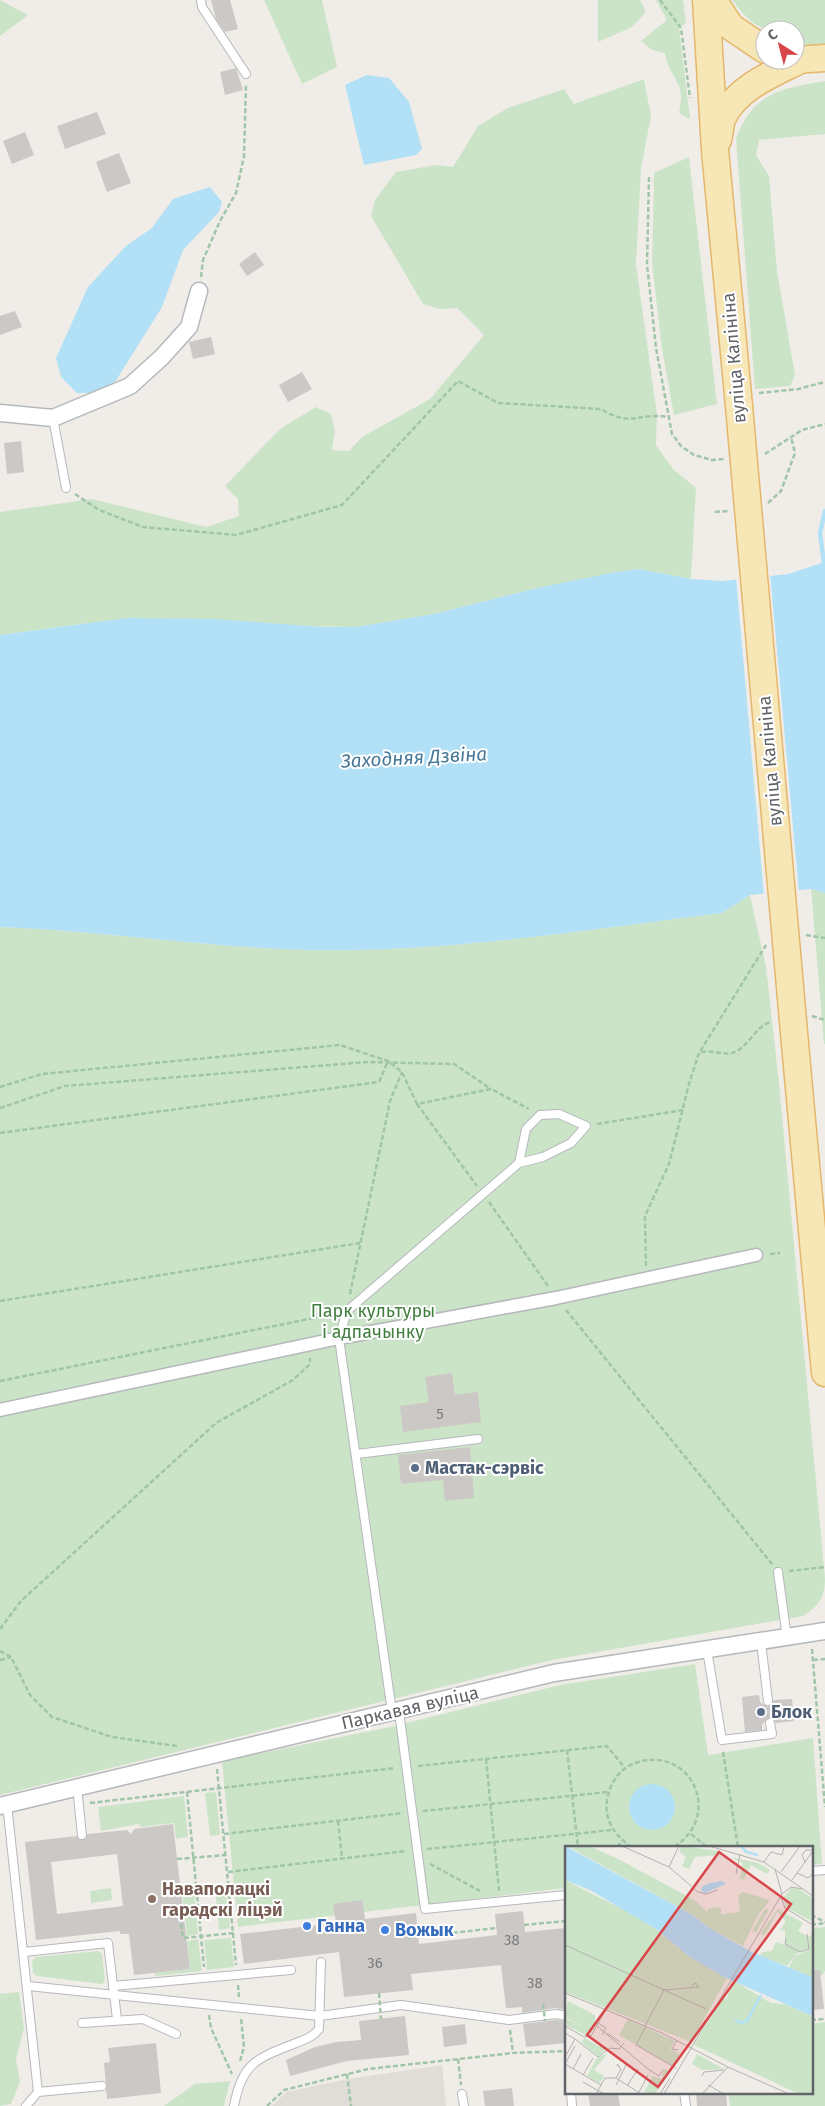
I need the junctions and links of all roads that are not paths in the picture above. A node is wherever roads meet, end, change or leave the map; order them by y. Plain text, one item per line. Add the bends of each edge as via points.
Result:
1 (201, 0) edge
2 (706, 0) edge
3 (713, 0) edge
4 (755, 43) edge
5 (825, 58) edge
6 (805, 59) edge
7 (778, 70) edge
8 (246, 74) road end
9 (715, 150) junction
10 (199, 291) road end
11 (0, 413) edge
12 (53, 418) junction
13 (66, 488) road end
14 (519, 1163) junction
15 (756, 1255) dead end
16 (339, 1338) junction
17 (825, 1373) edge
18 (0, 1410) edge
19 (478, 1439) dead end
20 (356, 1454) junction
21 (778, 1572) dead end
22 (825, 1631) edge
23 (787, 1638) junction
24 (761, 1642) junction
25 (707, 1650) junction
26 (768, 1701) dead end
27 (395, 1711) junction
28 (770, 1723) dead end
29 (77, 1787) junction
30 (3, 1805) edge
31 (82, 1835) dead end
32 (825, 1870) edge
33 (812, 1871) edge
34 (565, 1895) edge
35 (24, 1952) junction
36 (321, 1962) dead end
37 (291, 1970) dead end
38 (28, 1986) junction
39 (113, 1989) junction
40 (320, 2016) junction
41 (565, 2016) edge
42 (116, 2019) junction
43 (82, 2023) dead end
44 (176, 2034) dead end
45 (102, 2086) dead end
46 (38, 2092) junction
47 (462, 2094) road end
48 (26, 2106) edge
49 (234, 2106) edge
50 (464, 2106) edge

1 - 8 lane via 202,7
2 - 9 main road, вуліца Калініна
3 - 4 main road via 731,27
5 - 6 main road
7 - 9 main road, вуліца Калініна via 738,97 723,117
9 - 17 main road, вуліца Калініна, bridge via 747,399 795,1044
10 - 12 street via 189,327 130,386
11 - 12 street
12 - 13 lane
14 - 14 lane via 526,1129 540,1115 559,1114 586,1126 571,1144 543,1157
14 - 16 lane via 347,1312
15 - 16 street via 556,1298
16 - 18 street
16 - 20 lane
19 - 20 lane
20 - 27 lane
21 - 23 lane
22 - 23 street, Паркавая вуліца
23 - 24 street, Паркавая вуліца
24 - 25 street, Паркавая вуліца
24 - 26 lane
25 - 27 street, Паркавая вуліца via 554,1673
25 - 28 lane via 722,1740 772,1734
27 - 29 street, Паркавая вуліца
27 - 34 lane via 407,1767 425,1909
29 - 30 street, Паркавая вуліца
29 - 31 lane
30 - 35 lane
32 - 33 lane
35 - 38 lane
35 - 39 lane via 108,1943
36 - 40 lane
37 - 39 lane
38 - 39 lane
38 - 46 lane
39 - 40 lane via 208,2004
39 - 42 lane
40 - 41 lane via 401,2005 509,2020
40 - 49 lane via 319,2029 313,2037 260,2058 246,2071 236,2092
42 - 43 lane
42 - 44 lane via 142,2020
45 - 46 lane
46 - 48 lane
47 - 50 lane

